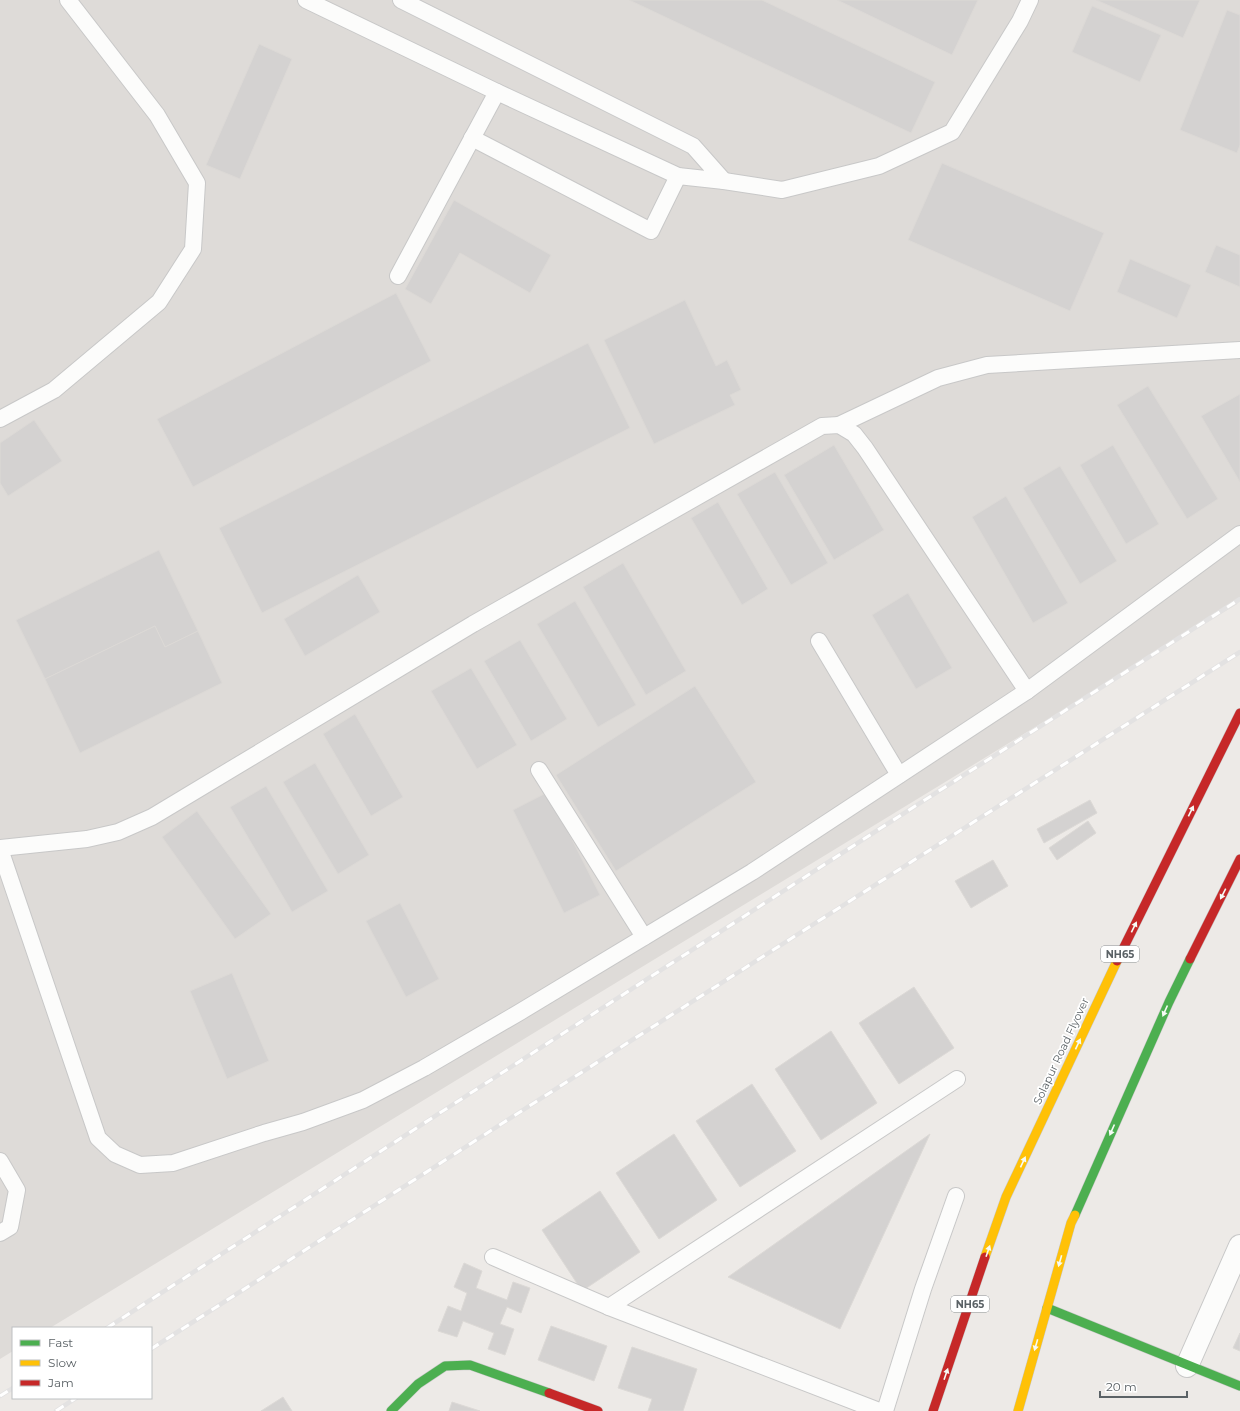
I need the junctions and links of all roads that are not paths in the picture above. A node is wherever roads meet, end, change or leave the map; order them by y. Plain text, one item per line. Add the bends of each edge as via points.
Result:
1 (68, 0) edge
2 (306, 0) edge
3 (401, 0) edge
4 (1030, 0) edge
5 (497, 92) junction
6 (472, 138) junction
7 (678, 176) junction
8 (724, 181) junction
9 (398, 276) dead end
10 (1240, 350) edge
11 (0, 419) edge
12 (839, 425) junction
13 (1240, 534) edge
14 (819, 641) dead end
15 (1027, 691) junction
16 (1240, 713) edge
17 (539, 770) dead end
18 (899, 775) junction
19 (0, 848) edge
20 (1240, 859) edge
21 (644, 937) junction
22 (957, 1079) dead end
23 (0, 1161) edge
24 (956, 1196) dead end
25 (0, 1233) edge
26 (1240, 1246) edge
27 (493, 1257) dead end
28 (609, 1307) junction
29 (1047, 1308) junction
30 (1187, 1366) junction
31 (1240, 1386) edge
32 (391, 1411) edge
33 (598, 1411) edge
34 (879, 1411) edge
35 (885, 1411) edge
36 (933, 1411) edge
37 (1018, 1411) edge

1 - 11 lane via 157,114 197,183 192,249 159,302 54,390
2 - 5 lane
3 - 8 lane via 692,146
4 - 8 lane via 1020,21 952,132 879,166 782,190
5 - 6 lane
5 - 7 lane
6 - 7 lane via 651,231
6 - 9 lane
7 - 8 lane
10 - 12 lane via 987,365 938,378
12 - 15 lane via 854,434 865,448
12 - 19 lane via 822,426 480,620 152,818 118,832 87,839
13 - 15 lane
14 - 18 lane
15 - 18 lane
36 -> 16 main road, Solapur Road Flyover / NH65 via 1006,1197 1109,976
17 - 21 lane
18 - 21 lane via 752,872
19 - 21 lane via 98,1138 115,1154 140,1165 173,1163 363,1100 431,1064
20 -> 29 main road via 1169,1002 1071,1223
22 - 28 lane
23 - 25 lane via 18,1190 10,1227
24 - 35 lane via 923,1289
26 - 30 street
27 - 28 lane
28 - 34 lane
29 - 30 main road
29 -> 37 main road
30 - 31 main road
32 - 33 main road via 418,1384 444,1366 470,1365

